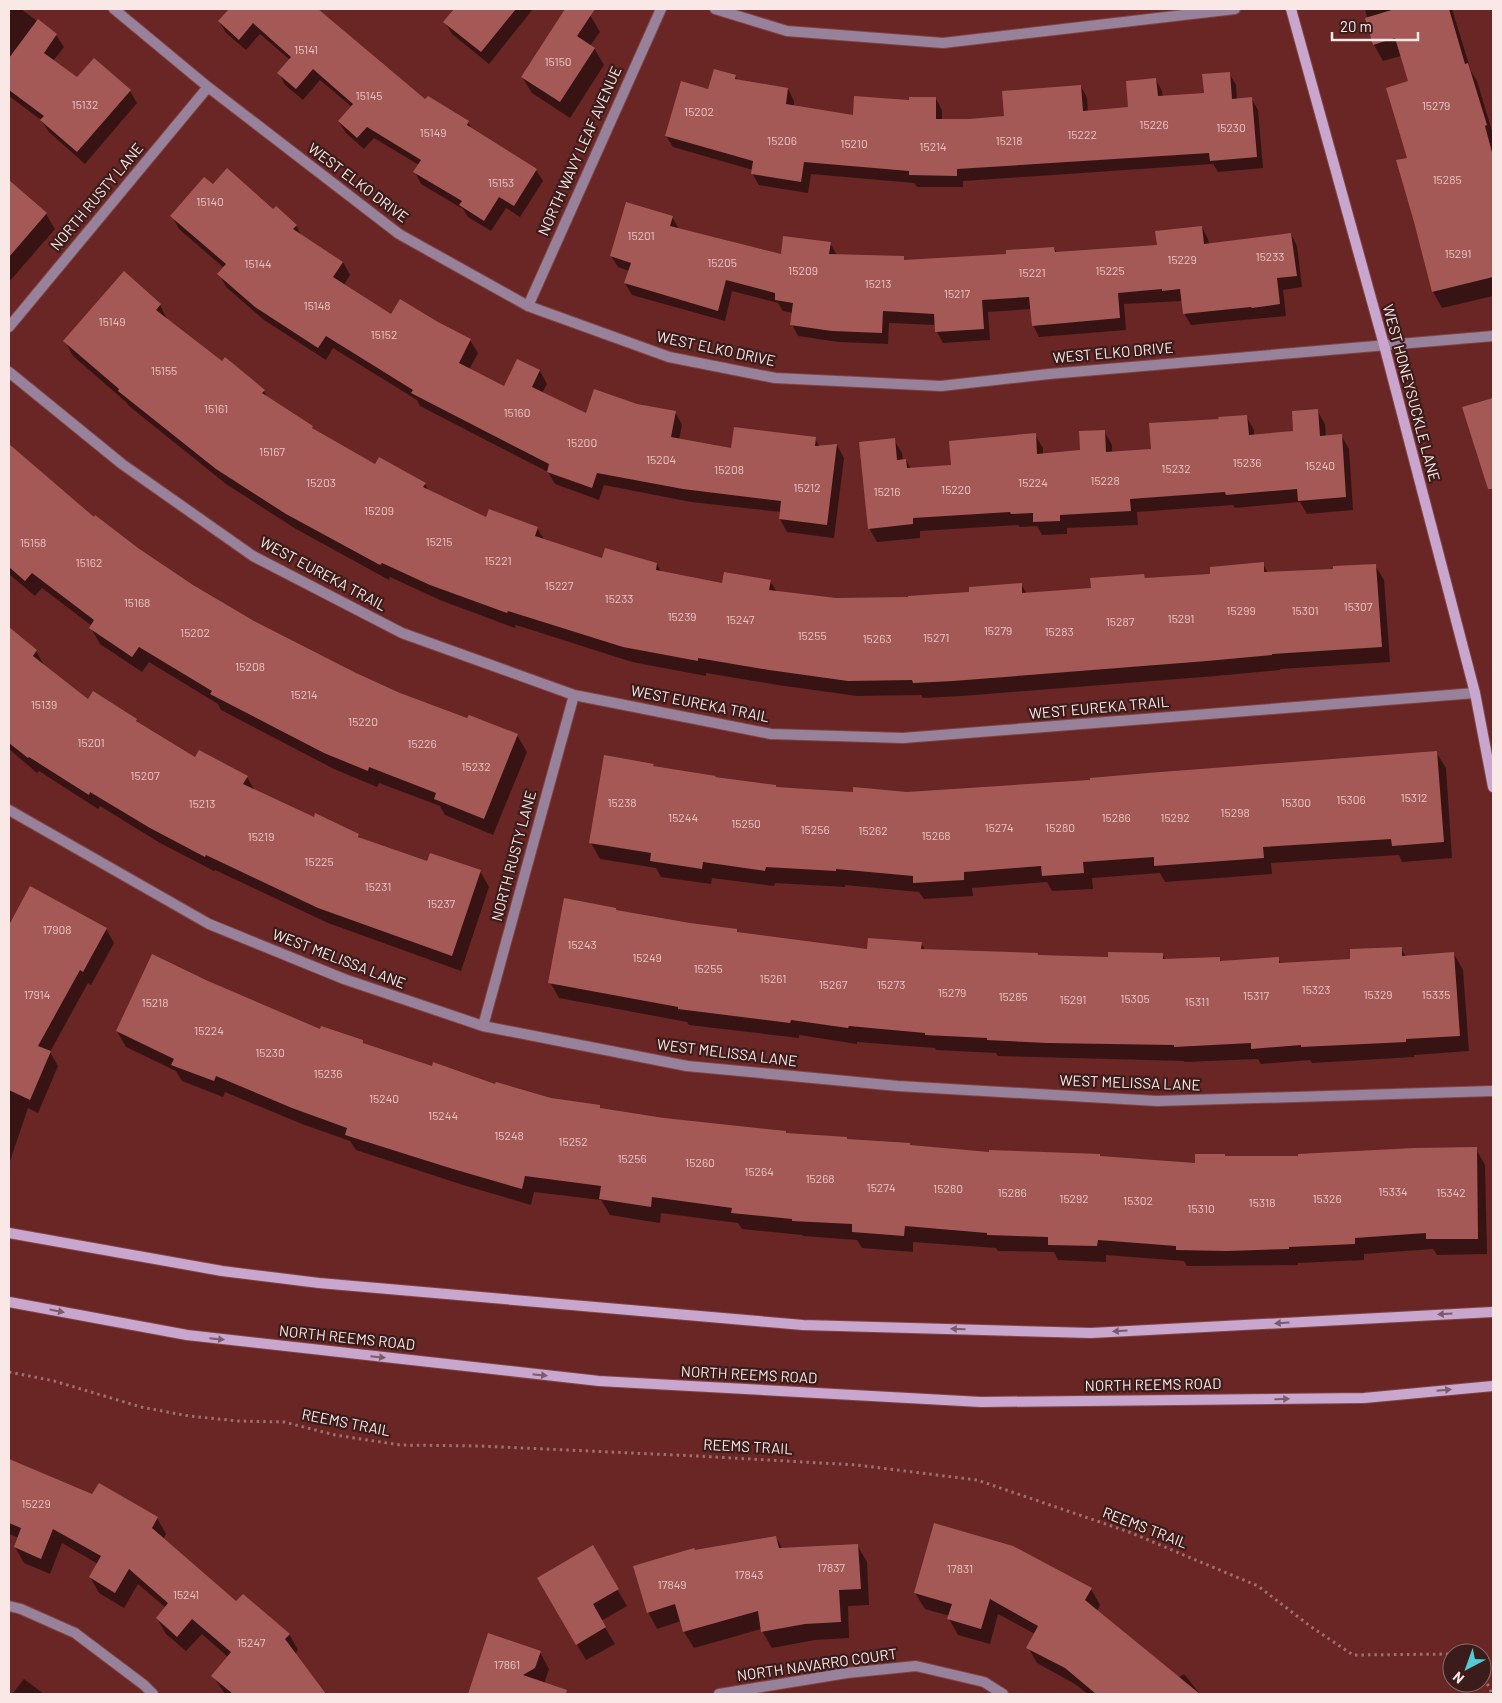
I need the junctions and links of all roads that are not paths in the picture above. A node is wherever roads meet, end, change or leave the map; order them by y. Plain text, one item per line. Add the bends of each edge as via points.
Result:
1 (114, 9) edge
2 (661, 9) edge
3 (715, 9) edge
4 (1235, 9) edge
5 (1291, 9) edge
6 (208, 87) junction
7 (528, 306) junction
8 (9, 326) edge
9 (1493, 336) edge
10 (1384, 345) junction
11 (9, 372) edge
12 (1475, 693) junction
13 (574, 694) junction
14 (1493, 787) edge
15 (10, 815) edge
16 (483, 1026) junction
17 (1493, 1090) edge
18 (9, 1233) edge
19 (9, 1302) edge
20 (1493, 1312) edge
21 (1493, 1386) edge
22 (9, 1606) edge
23 (153, 1694) edge
24 (719, 1694) edge
25 (1003, 1694) edge

1 - 6 street, WEST ELKO DRIVE
2 - 7 street, NORTH WAVY LEAF AVENUE
3 - 4 street via 787,32 943,44
5 - 10 main road, WEST HONEYSUCKLE LANE
6 - 7 street, WEST ELKO DRIVE via 400,234
6 - 8 street, NORTH RUSTY LANE
7 - 10 street, WEST ELKO DRIVE via 669,357 775,378 941,386
9 - 10 street, WEST ELKO DRIVE
10 - 12 main road, WEST HONEYSUCKLE LANE
11 - 13 street, WEST EUREKA TRAIL via 122,464 253,556 402,633
12 - 13 street, WEST EUREKA TRAIL via 903,738 771,734
12 - 14 main road, WEST HONEYSUCKLE LANE
13 - 16 street, NORTH RUSTY LANE
15 - 16 street, WEST MELISSA LANE via 209,924 344,979
16 - 17 street, WEST MELISSA LANE via 687,1066 898,1086 1157,1102
20 -> 18 main road via 1091,1333 802,1325 318,1283 222,1271
19 -> 21 main road, NORTH REEMS ROAD via 187,1335 599,1381 980,1402 1364,1398
22 - 23 street via 75,1633
24 - 25 street, NORTH NAVARRO COURT via 847,1673 916,1666 984,1682

